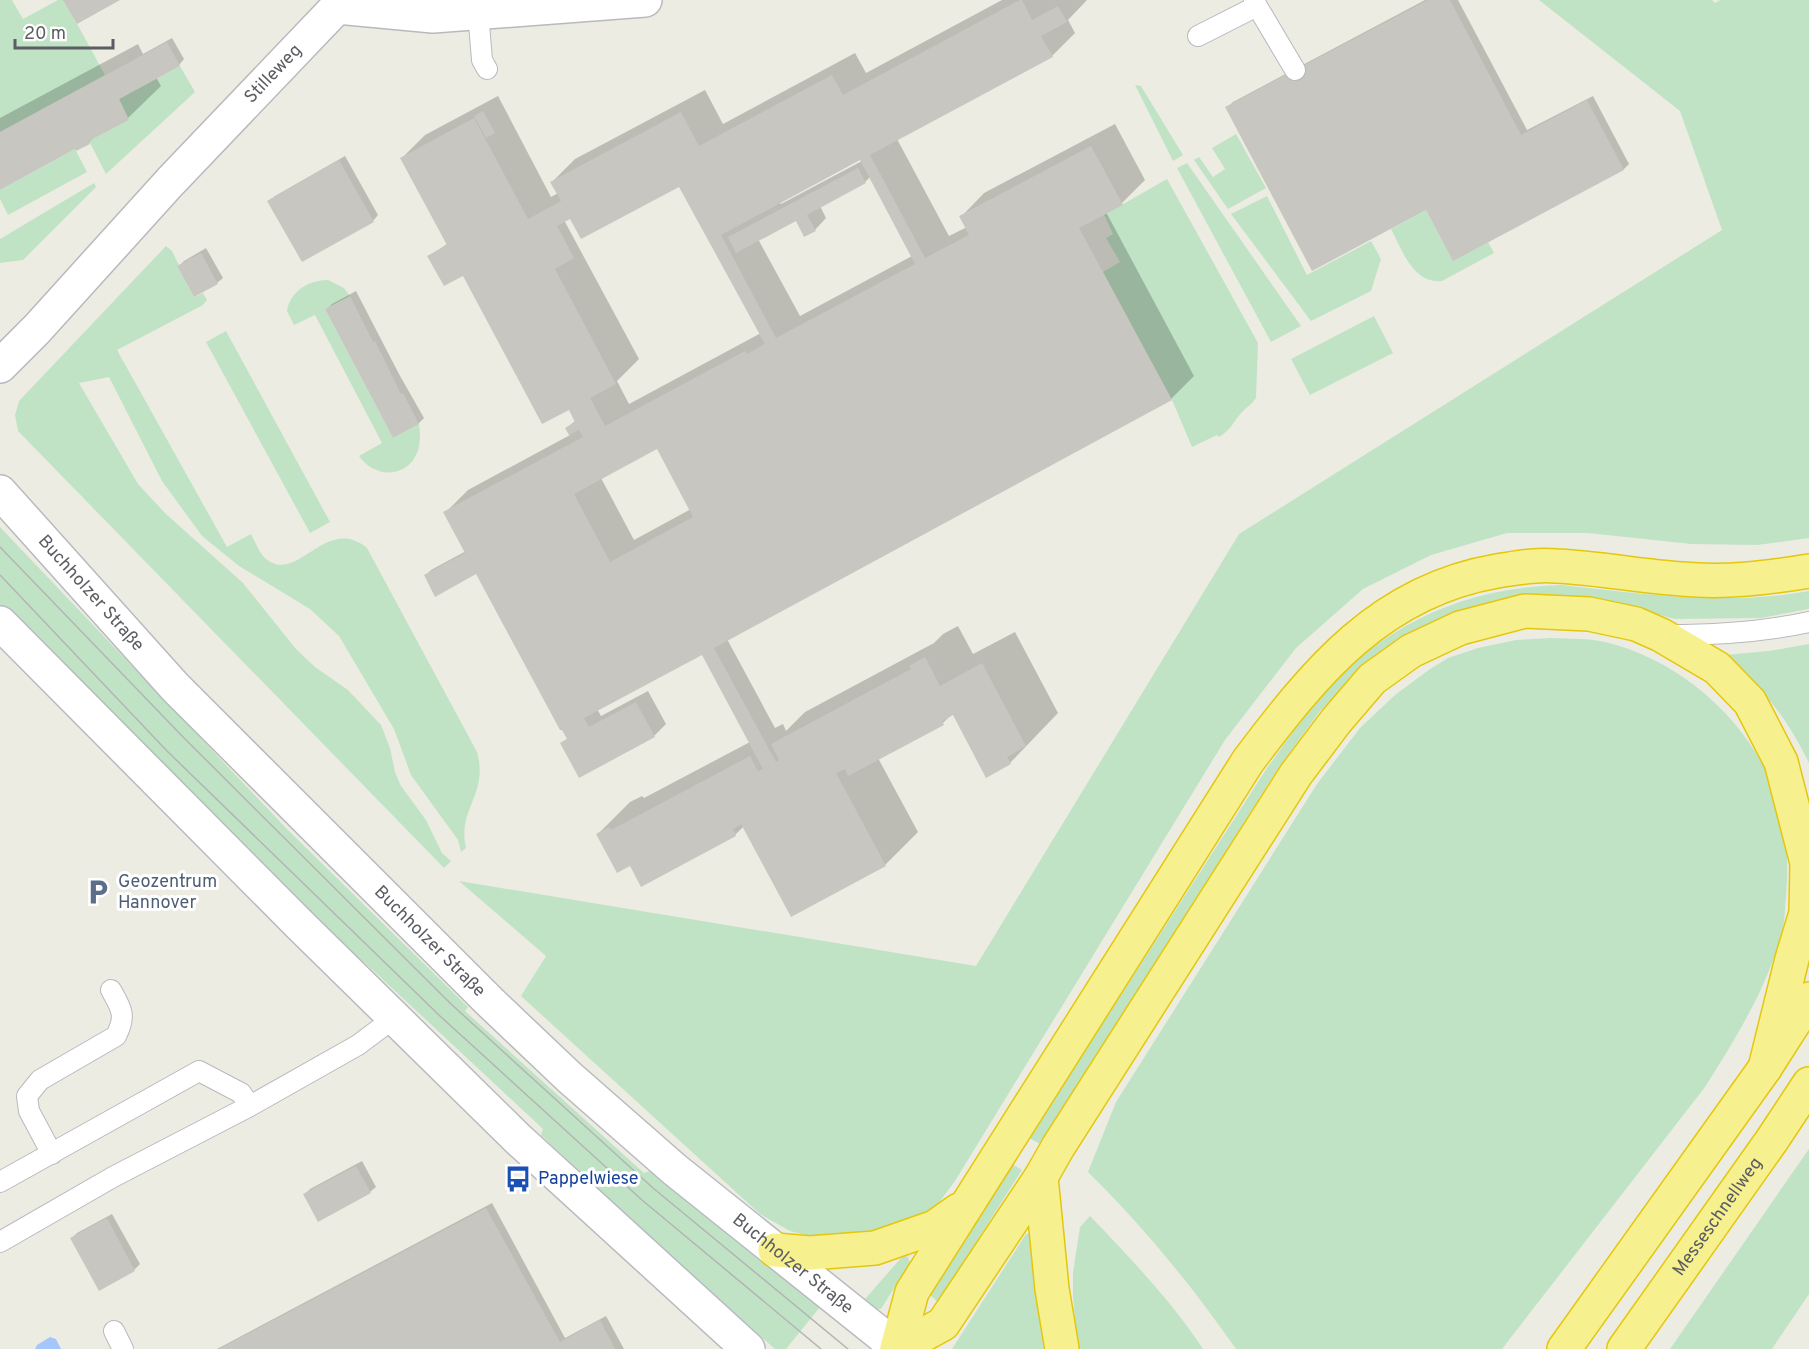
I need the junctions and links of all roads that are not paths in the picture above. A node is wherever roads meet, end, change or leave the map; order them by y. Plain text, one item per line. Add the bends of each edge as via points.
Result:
1 (645, 0) edge
2 (334, 3) edge
3 (1256, 3) edge
4 (478, 12) junction
5 (1198, 36) dead end
6 (487, 69) dead end
7 (1295, 70) dead end
8 (0, 366) edge
9 (0, 492) edge
10 (1809, 571) edge
11 (1809, 622) edge
12 (0, 623) edge
13 (1661, 635) junction
14 (111, 990) dead end
15 (1809, 999) edge
16 (394, 1018) junction
17 (1765, 1068) junction
18 (1809, 1084) edge
19 (250, 1106) junction
20 (52, 1154) junction
21 (1041, 1177) junction
22 (0, 1182) edge
23 (968, 1203) junction
24 (0, 1242) edge
25 (775, 1250) junction
26 (114, 1331) dead end
27 (123, 1349) edge
28 (748, 1349) edge
29 (898, 1349) edge
30 (1062, 1349) edge
31 (1564, 1349) edge
32 (1624, 1349) edge

1 - 4 main road, Stilleweg
2 - 4 main road, Stilleweg via 433,16
2 - 8 main road, Stilleweg
3 - 5 lane
3 - 7 lane
4 - 6 lane via 482,60
9 - 25 main road, Buchholzer Straße via 175,687 421,936 569,1077
10 - 23 highway via 1756,579 1684,580 1554,565 1529,567 1481,574 1438,588 1373,623 1329,661 1248,760
11 - 13 lane via 1782,628
12 - 16 main road
13 - 17 highway via 1717,668 1750,702 1781,762 1807,863 1806,913
13 - 21 highway via 1636,624 1589,614 1525,611 1460,628 1411,651 1372,679 1296,774
14 - 20 lane via 122,1011 122,1024 116,1036 40,1080 27,1096 29,1111
15 - 17 highway
16 - 19 lane via 358,1045
16 - 28 main road via 518,1139
17 - 31 highway
18 - 32 highway, Messeschnellweg
19 - 20 lane via 241,1093 200,1071
19 - 24 lane via 113,1177
20 - 22 lane
21 - 29 highway via 943,1324
21 - 30 highway
23 - 25 highway via 935,1227 875,1248 810,1253
23 - 29 highway via 912,1292
25 - 29 main road, Buchholzer Straße
26 - 27 lane

